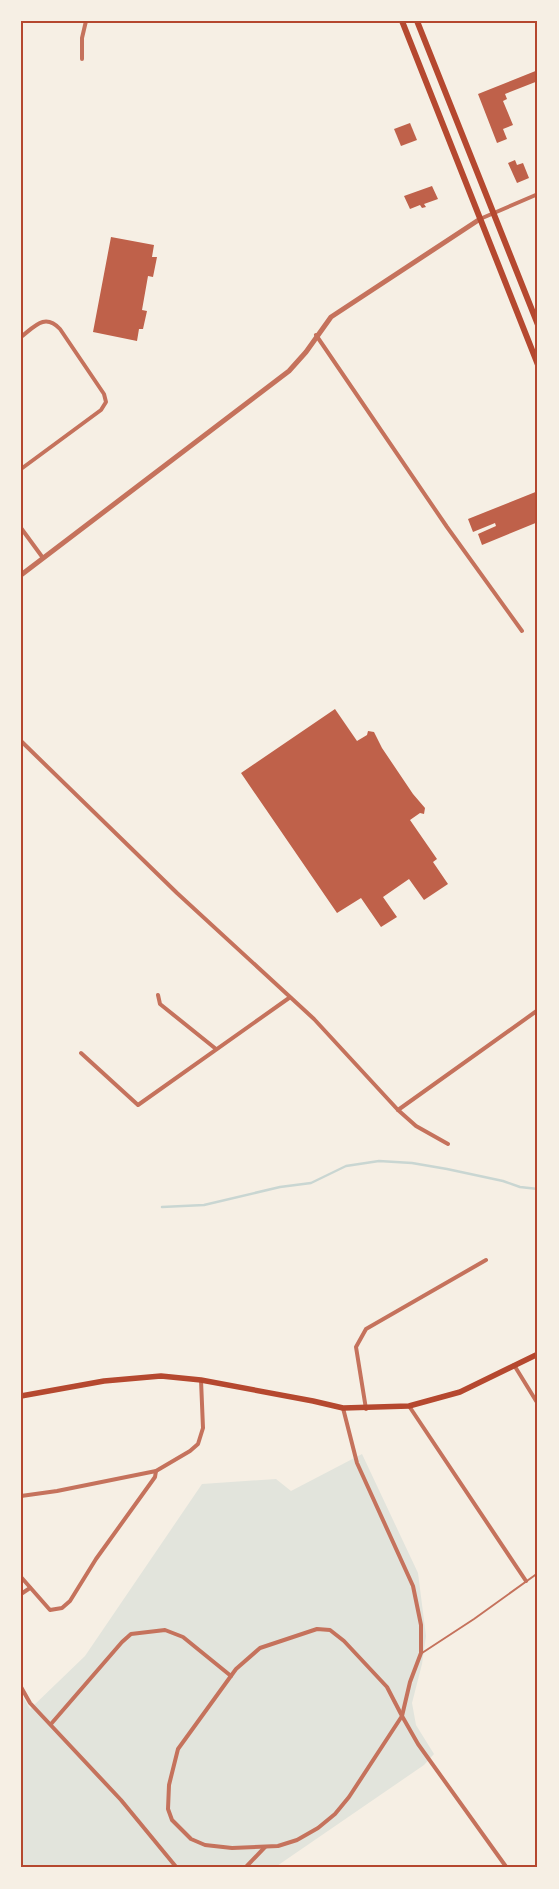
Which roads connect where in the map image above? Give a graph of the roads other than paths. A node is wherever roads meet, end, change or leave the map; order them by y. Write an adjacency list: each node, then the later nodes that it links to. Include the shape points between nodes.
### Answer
1 (86, 21): 4 (street)
2 (402, 21): 7 (main road)
3 (416, 21): 6 (main road)
4 (82, 59)
5 (538, 194): 6 (street)
6 (493, 213): 7 (street); 8 (main road)
7 (480, 219): 9 (street, via 331,318); 11 (main road)
8 (538, 326)
9 (316, 336): 14 (street, via 289,370); 16 (street)
10 (21, 337): 12 (street, via 39,323 54,322 104,394 106,402 101,410)
11 (538, 365)
12 (21, 469)
13 (21, 528): 14 (street)
14 (43, 558): 15 (street)
15 (21, 575)
16 (522, 632)
17 (21, 741): 19 (street)
18 (158, 995): 21 (street, via 160,1004)
19 (289, 998): 21 (street); 23 (street, via 314,1019)
20 (538, 1010): 23 (street)
21 (216, 1049): 22 (street, via 138,1104)
22 (81, 1053)
23 (398, 1110): 24 (street, via 416,1126)
24 (448, 1144)
25 (486, 1260): 33 (street, via 366,1329 356,1347)
26 (538, 1354): 27 (main road)
27 (514, 1364): 30 (street); 31 (main road, via 460,1392)
28 (201, 1380): 29 (main road, via 161,1376 133,1378); 32 (main road); 34 (street, via 203,1428 198,1444)
29 (21, 1396)
30 (538, 1404)
31 (409, 1406): 33 (main road); 38 (street)
32 (343, 1408): 33 (main road); 41 (street, via 356,1463 413,1586 421,1625)
33 (366, 1409)
34 (156, 1471): 35 (street); 39 (street, via 70,1601 62,1608 50,1610)
35 (21, 1496)
36 (538, 1573): 38 (lane)
37 (21, 1578): 39 (street)
38 (526, 1581): 41 (lane)
39 (30, 1588): 40 (street)
40 (21, 1594)
41 (421, 1653): 44 (street)
42 (230, 1676): 44 (street, via 260,1648 317,1629 330,1630 387,1687); 45 (street, via 183,1637 165,1630 131,1634); 46 (street, via 178,1749 169,1785 168,1809 172,1820 182,1831 205,1845)
43 (22, 1689): 45 (street, via 30,1704)
44 (402, 1716): 46 (street, via 335,1814 297,1840); 49 (street, via 418,1744)
45 (51, 1724): 47 (street, via 121,1800)
46 (265, 1847): 48 (street)
47 (176, 1868)
48 (245, 1868)
49 (507, 1868)

